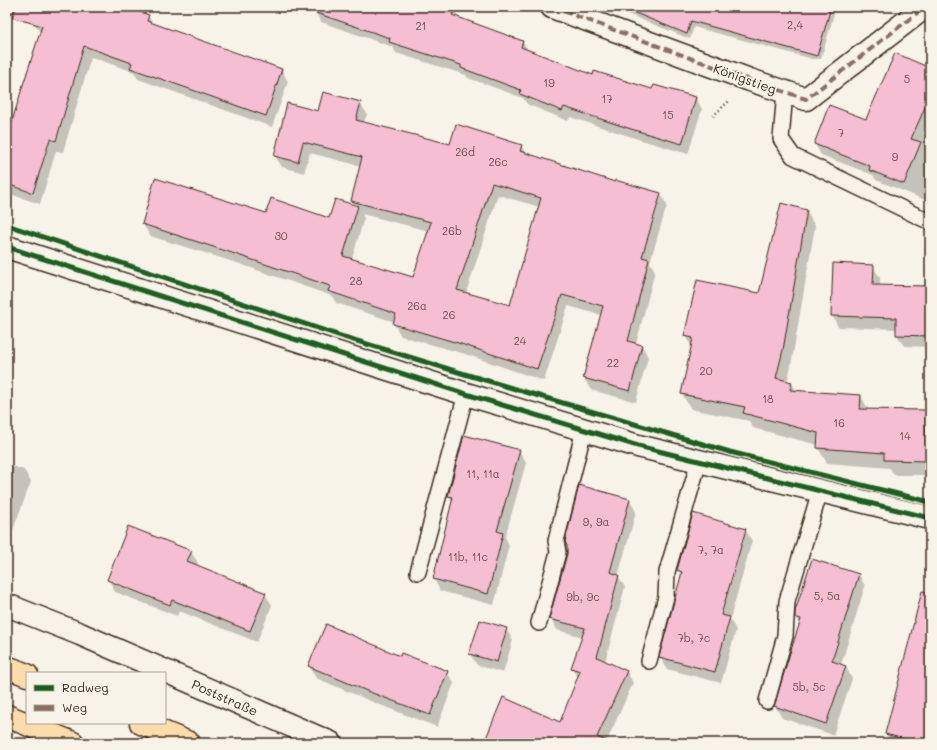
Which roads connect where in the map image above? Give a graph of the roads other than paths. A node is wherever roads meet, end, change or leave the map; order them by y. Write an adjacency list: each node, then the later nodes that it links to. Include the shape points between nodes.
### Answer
1 (552, 7): 3 (street, Königstieg)
2 (918, 9): 3 (street, Königstieg, via 806,99)
3 (785, 92): 4 (lane, via 781,139 793,156)
4 (930, 222)
5 (7, 247): 6 (street)
6 (466, 394): 7 (street); 11 (lane)
7 (584, 430): 8 (street); 13 (lane, via 556,541 558,552)
8 (700, 461): 9 (street); 14 (lane, via 667,572 666,597)
9 (820, 491): 10 (street); 17 (lane, via 787,601 785,636)
10 (930, 518)
11 (418, 572)
12 (7, 605): 24 (street, Poststraße)
13 (539, 623)
14 (649, 660)
15 (7, 667): 16 (highway)
16 (26, 675)
17 (767, 701)
18 (7, 716): 19 (highway)
19 (26, 724)
20 (27, 724): 22 (highway)
21 (143, 724): 23 (highway)
22 (73, 743)
23 (188, 743)
24 (331, 743)

